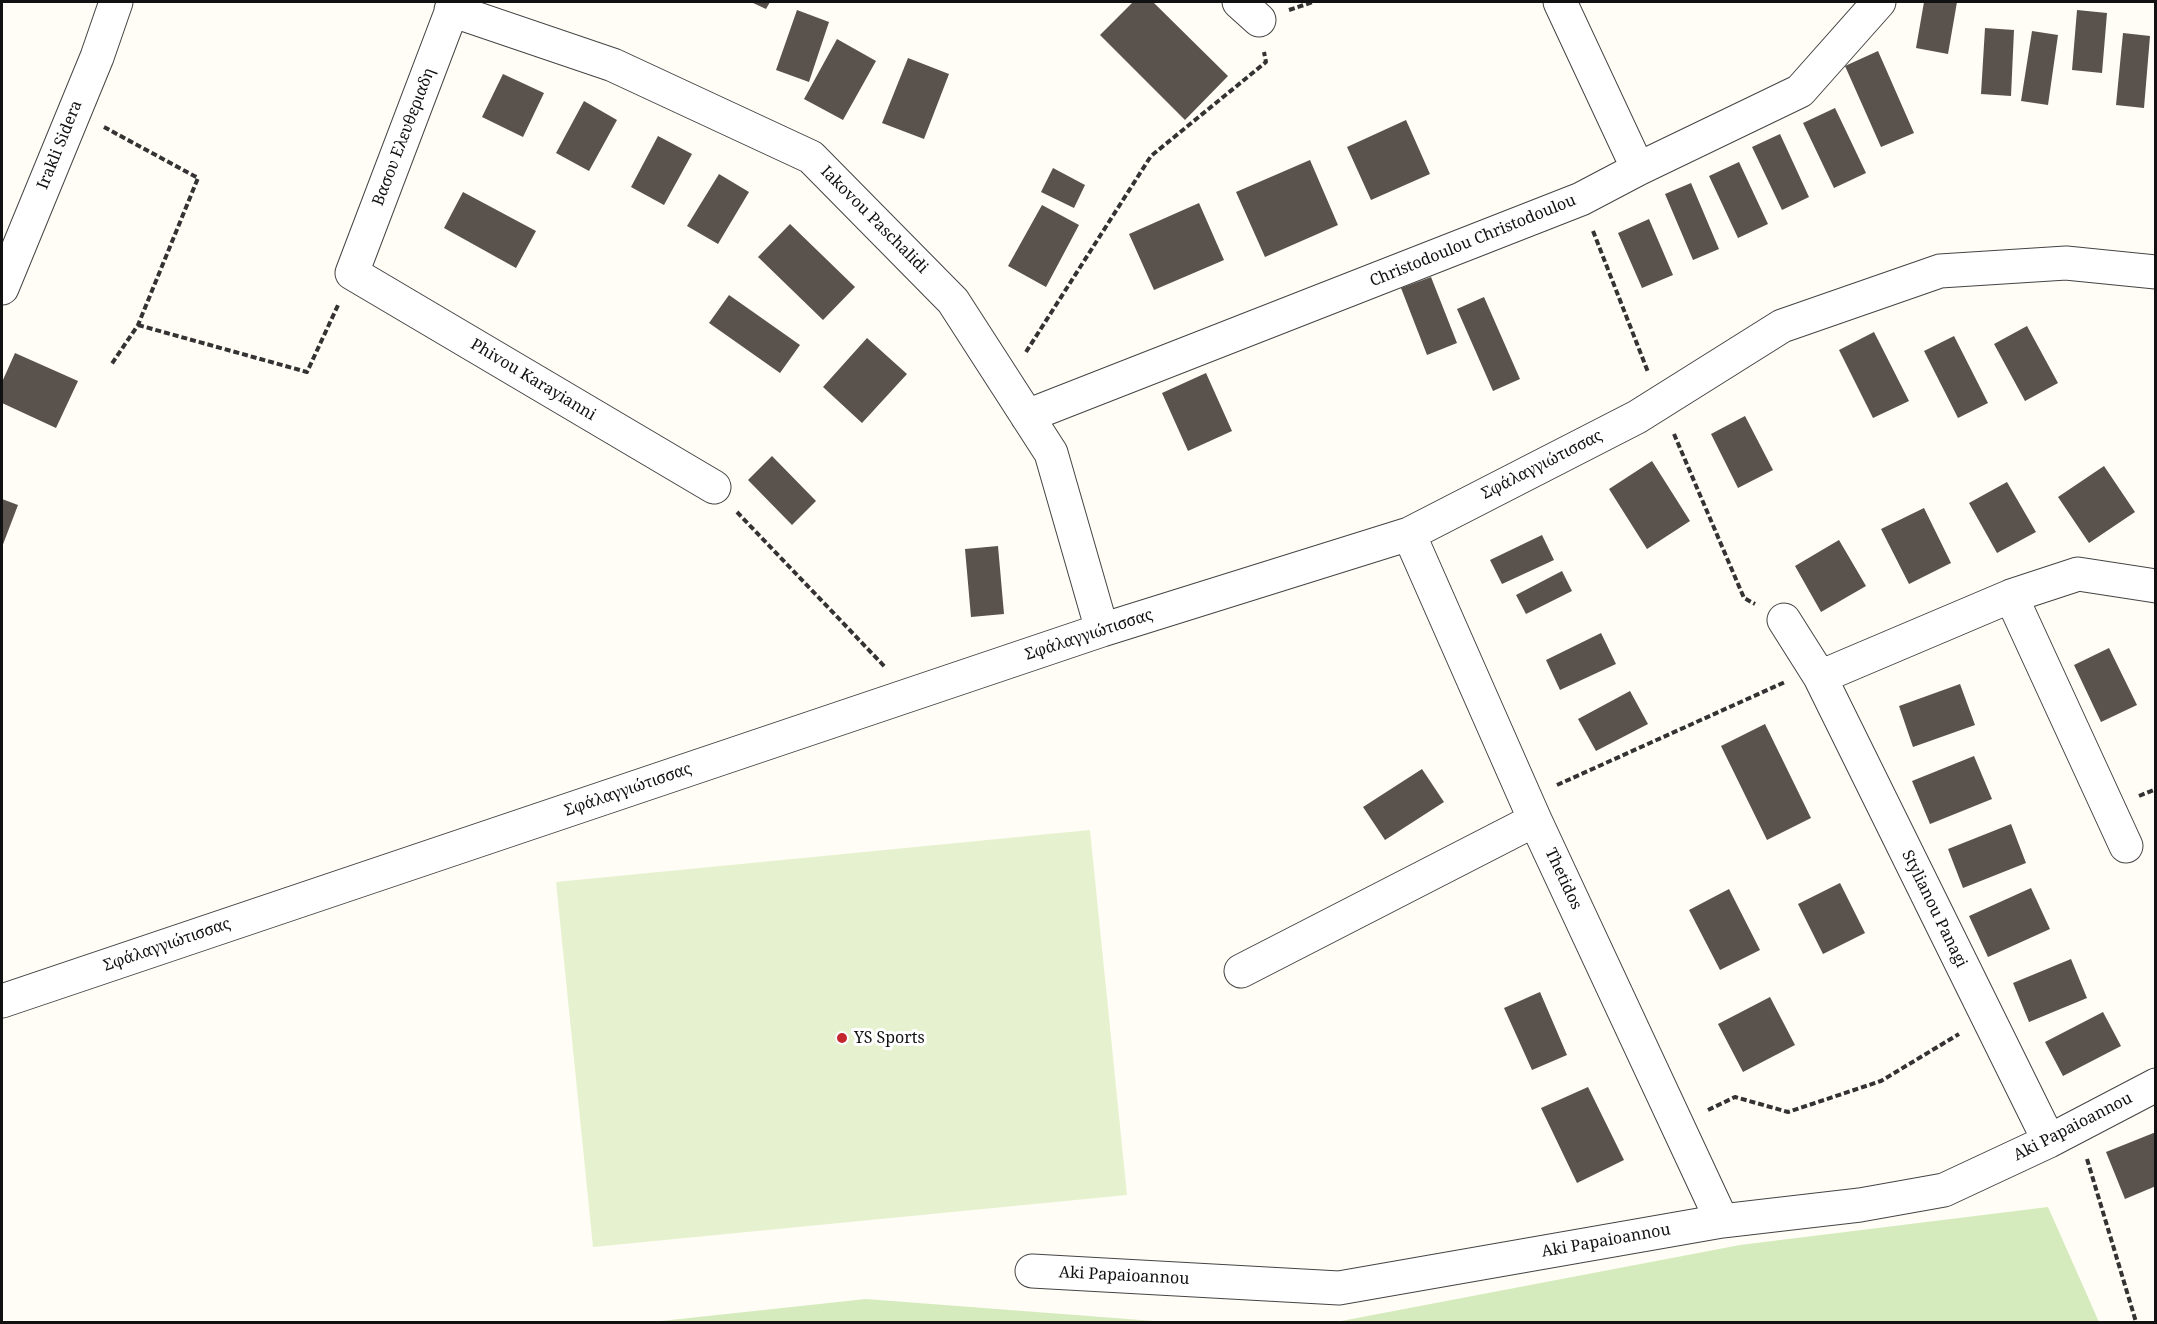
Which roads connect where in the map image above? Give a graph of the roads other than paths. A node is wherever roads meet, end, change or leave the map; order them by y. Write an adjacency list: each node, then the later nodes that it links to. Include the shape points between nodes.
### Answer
1 (116, 2): 8 (street, Irakli Sidera)
2 (1560, 2): 5 (street)
3 (1880, 2): 5 (street, Christodoulou Christodoulou, via 1800,91)
4 (453, 6): 7 (street, Βασου Ελευθεριαδη); 9 (street, Iakovou Paschalidi, via 613,65 811,157 953,301)
5 (1638, 169): 9 (street, Christodoulou Christodoulou, via 1581,199)
6 (2156, 272): 11 (street, Σφάλαγγιώτισσας, via 2066,263 1940,271 1782,326 1637,417)
7 (352, 273): 10 (street, Phivou Karayianni)
8 (2, 288)
9 (1027, 416): 15 (street, Iakovou Paschalidi, via 1051,453)
10 (714, 487)
11 (1409, 534): 15 (street, Σφάλαγγιώτισσας); 17 (street, Thetidos)
12 (2156, 586): 13 (street, via 2078,574)
13 (2011, 596): 16 (street); 18 (street)
14 (1784, 620): 16 (street, Stylianou Panagi)
15 (1102, 630): 20 (street, Σφάλαγγιώτισσας)
16 (1817, 673): 22 (street, Stylianou Panagi)
17 (1531, 809): 19 (street); 23 (street, Thetidos)
18 (2126, 846)
19 (1241, 971)
20 (2, 1001)
21 (2156, 1085): 22 (street, Aki Papaioannou)
22 (2049, 1141): 23 (street, Aki Papaioannou, via 1944,1190 1860,1205)
23 (1722, 1221): 24 (street, Aki Papaioannou, via 1339,1288)
24 (1032, 1271)

